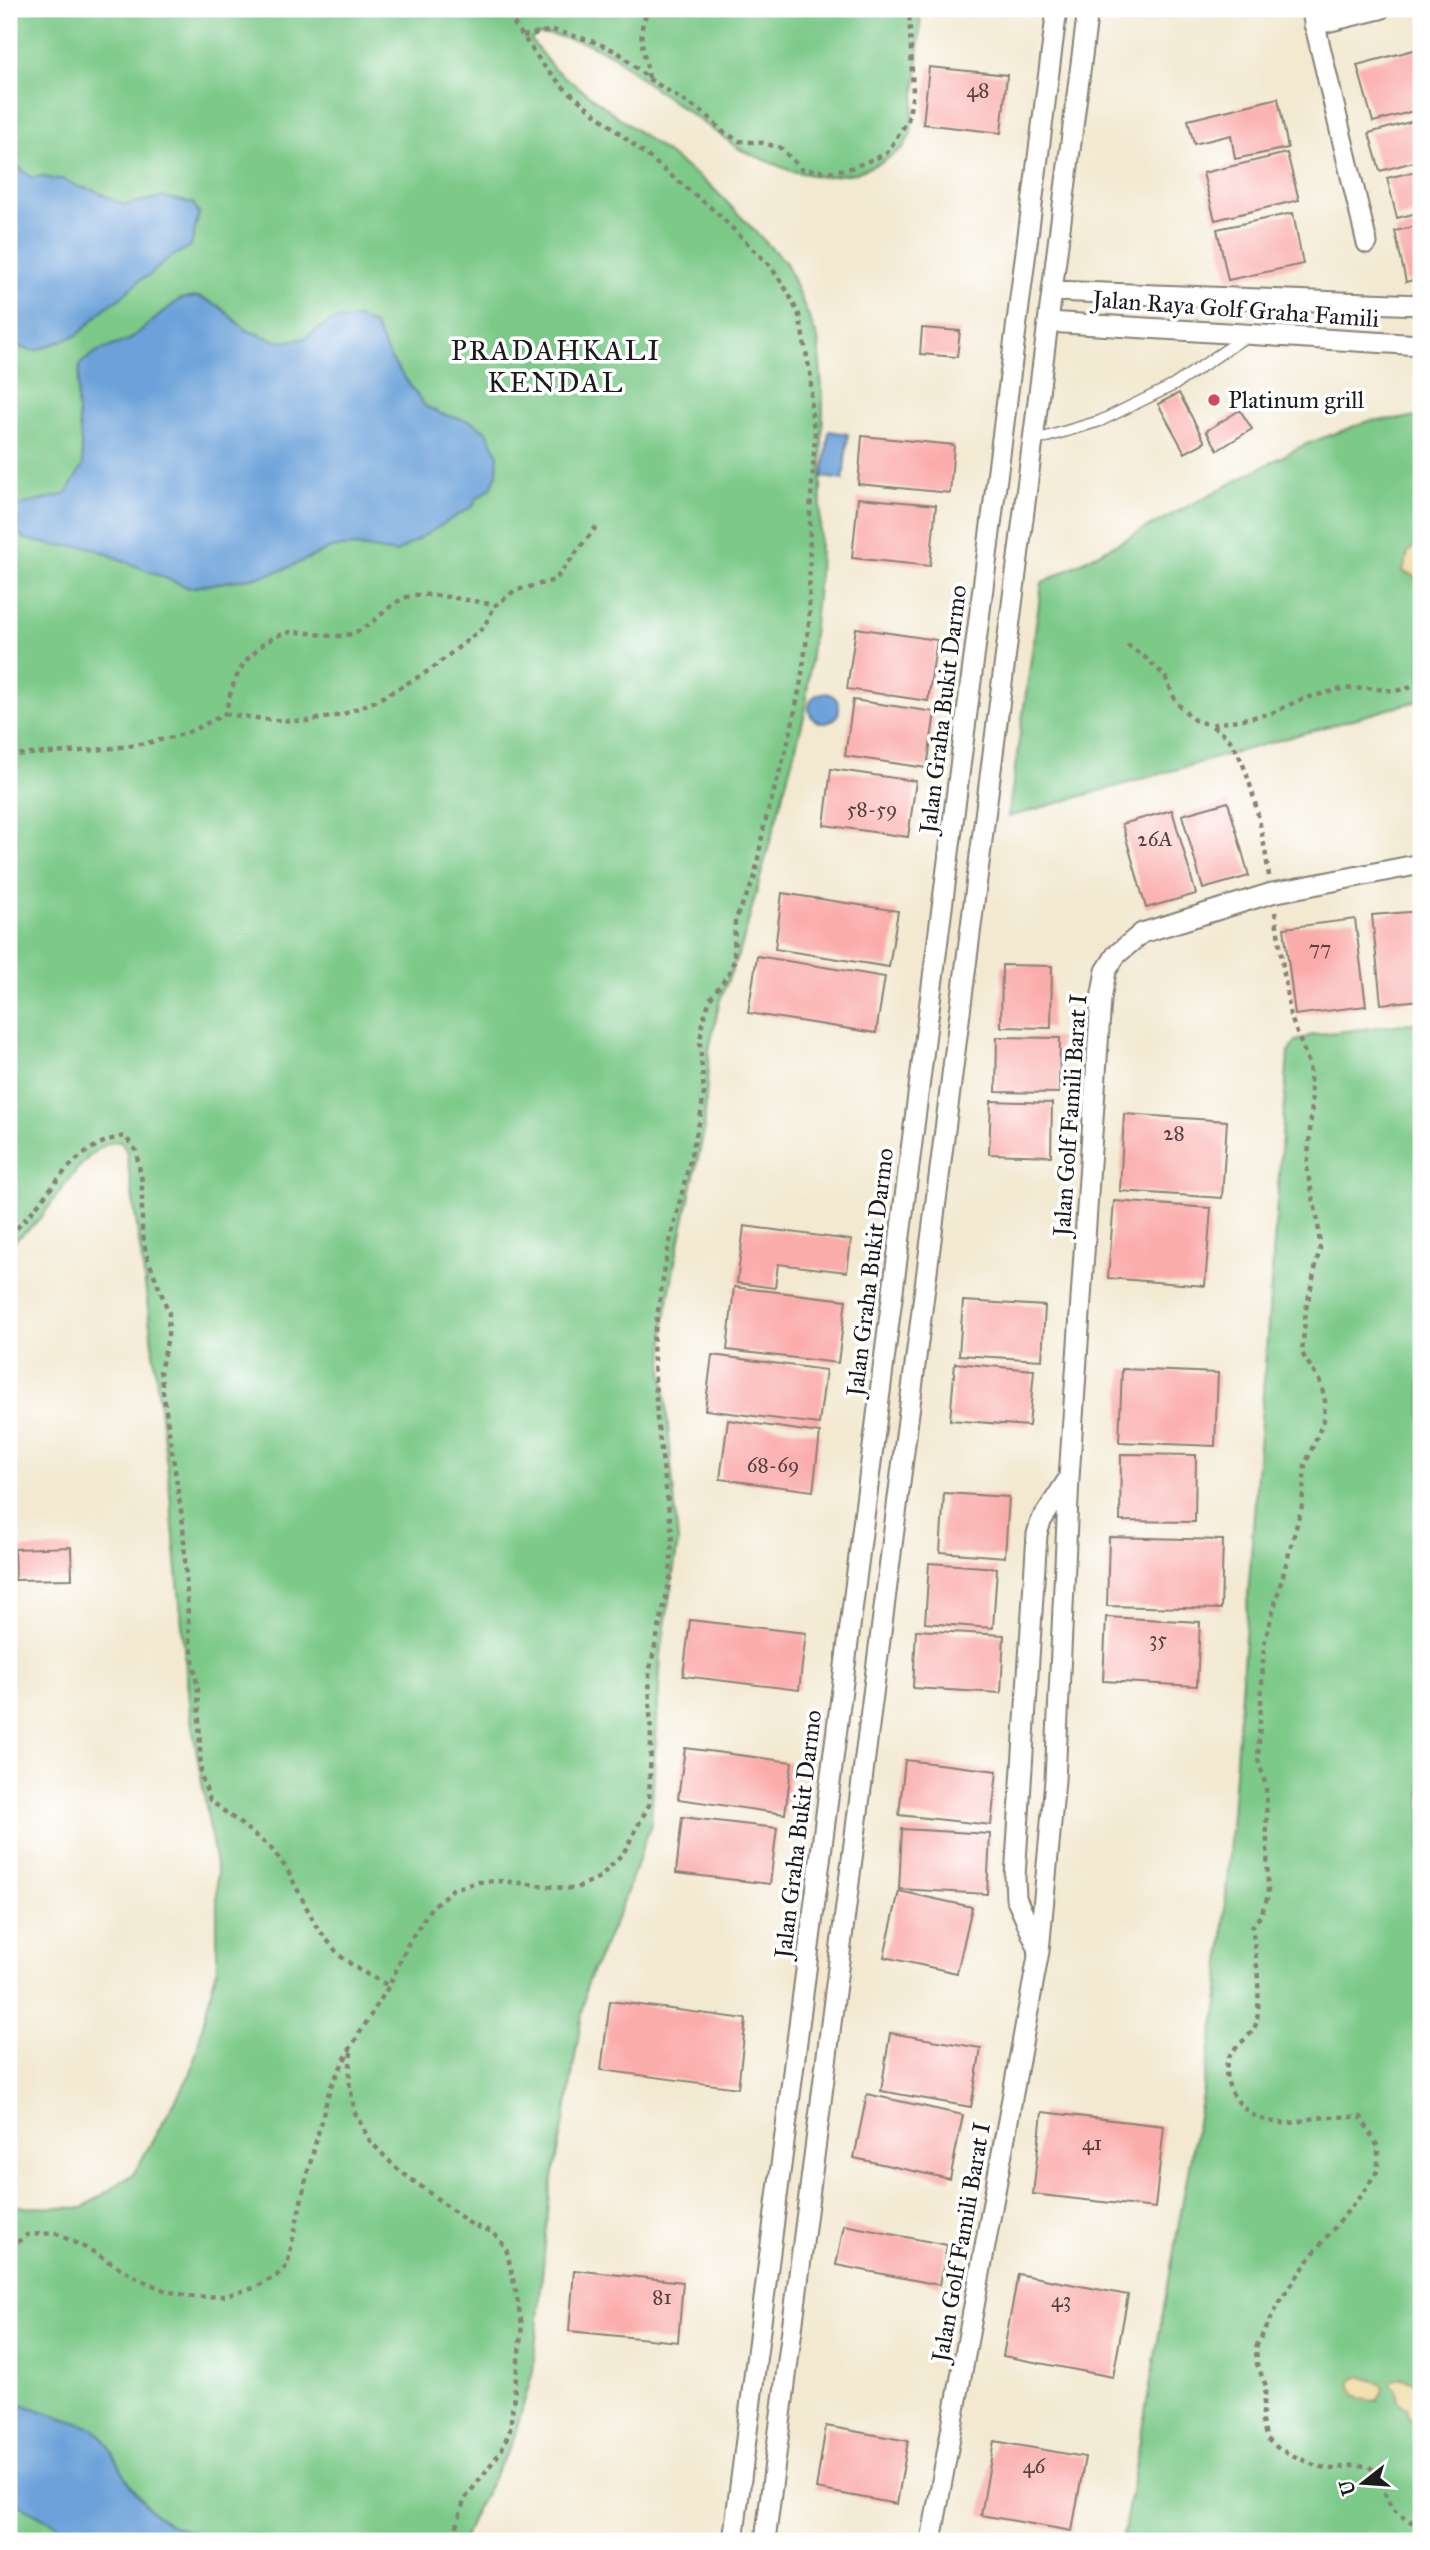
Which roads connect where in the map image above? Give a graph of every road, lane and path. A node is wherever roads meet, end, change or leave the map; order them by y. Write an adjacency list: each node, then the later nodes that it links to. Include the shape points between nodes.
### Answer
1 (504, 9): 8 (path)
2 (650, 9): 9 (path, via 642,20 641,35)
3 (909, 9): 9 (path, via 913,93 908,120 886,154 851,168 829,172 801,169 781,148 739,141)
4 (1057, 9): 34 (street, Jalan Graha Bukit Darmo)
5 (1088, 9): 11 (street)
6 (1380, 9): 7 (street)
7 (1312, 17): 10 (street)
8 (523, 36): 9 (path, via 553,30 592,41 618,52); 29 (path, via 564,88 716,212 771,267 788,291 799,315 811,378 815,436 809,623 802,681 754,880 735,920 734,961 710,999 702,1024 704,1093 667,1254 653,1343 657,1419 672,1535 670,1579 649,1673 649,1805 624,1852 600,1877 583,1885 501,1881 453,1889 431,1908)
9 (649, 79)
10 (1367, 243)
11 (1052, 291): 12 (street, Jalan Raya Golf Graha Famili); 13 (street)
12 (1421, 305)
13 (1048, 322): 14 (street, Jalan Raya Golf Graha Famili); 16 (street)
14 (1249, 334): 15 (street, Jalan Raya Golf Graha Famili); 16 (lane, via 1174,385 1100,421)
15 (1421, 345)
16 (1033, 441): 35 (street)
17 (599, 523): 18 (path, via 555,580 514,591)
18 (496, 605): 21 (path, via 484,627 430,670 341,715 307,721); 21 (path, via 410,596 351,634 326,637 292,632 271,640 249,657 236,676)
19 (1127, 645): 22 (path, via 1165,676 1176,702 1194,720)
20 (1421, 685): 22 (path, via 1395,691 1341,690 1302,699 1270,714)
21 (225, 714): 23 (path, via 187,732 142,743)
22 (1210, 725): 25 (path, via 1228,737 1243,766)
23 (9, 755)
24 (1421, 864): 25 (street, Jalan Golf Famili Barat I)
25 (1272, 893): 27 (street, Jalan Golf Famili Barat I, via 1142,933 1116,955 1106,971); 32 (path, via 1290,1015 1309,1063 1312,1104 1307,1171 1320,1248 1306,1309 1303,1353 1325,1401 1324,1420 1305,1465 1302,1506 1264,1644 1258,1759 1266,1786 1268,1896 1252,1927 1257,2021 1230,2054 1225,2068 1237,2102 1256,2117 1278,2123 1361,2117 1378,2147 1378,2171 1315,2250 1256,2347 1266,2386 1262,2422 1268,2439 1279,2449 1316,2466 1369,2466 1379,2475 1390,2506 1401,2518)
26 (9, 1235): 29 (path, via 27,1220 74,1159 107,1139 125,1136 136,1151 142,1181 146,1254 169,1313 169,1337 160,1371 183,1524 201,1776 210,1800 271,1847 316,1926 339,1955)
27 (1069, 1478): 28 (street, Jalan Golf Famili Barat I, via 1055,1780); 28 (street, Jalan Golf Famili Barat I, via 1037,1534 1015,1877 1016,1898)
28 (1039, 1951): 36 (street, Jalan Golf Famili Barat I)
29 (389, 1986): 30 (path)
30 (351, 2047): 31 (path, via 330,2088 287,2266 276,2276 254,2288 195,2297 135,2277 55,2233 27,2235); 33 (path, via 349,2081 355,2113 370,2141 395,2167 472,2225 493,2232 506,2248 516,2292 522,2325 510,2430 501,2451 464,2500)
31 (9, 2248)
32 (1421, 2525)
33 (453, 2541)
34 (733, 2541)
35 (765, 2541)
36 (931, 2541)

